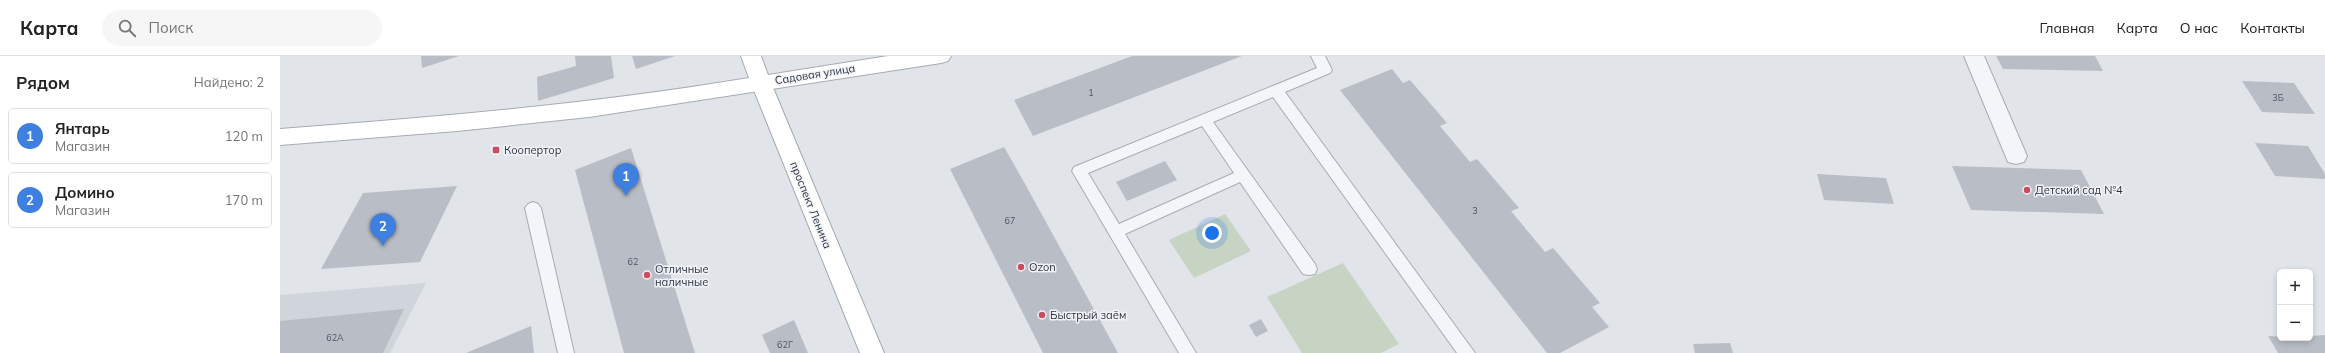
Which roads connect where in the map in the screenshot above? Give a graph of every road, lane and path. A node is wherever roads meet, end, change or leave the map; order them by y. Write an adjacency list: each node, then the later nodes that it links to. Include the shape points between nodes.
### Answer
1 (751, 56): 5 (street, проспект Ленина)
2 (941, 56): 5 (street, Садовая улица)
3 (1318, 56): 6 (lane, via 1325,70)
4 (1974, 56): 9 (street)
5 (761, 83): 8 (street, Садовая улица, via 633,104 518,119); 15 (street, проспект Ленина)
6 (1276, 90): 7 (lane); 17 (lane)
7 (1204, 119): 10 (lane); 12 (lane, via 1079,171)
8 (280, 137)
9 (2016, 156)
10 (1243, 175): 12 (lane); 13 (lane)
11 (533, 208): 14 (lane)
12 (1115, 232): 16 (lane)
13 (1309, 269)
14 (566, 353)
15 (872, 353)
16 (1188, 353)
17 (1467, 353)

